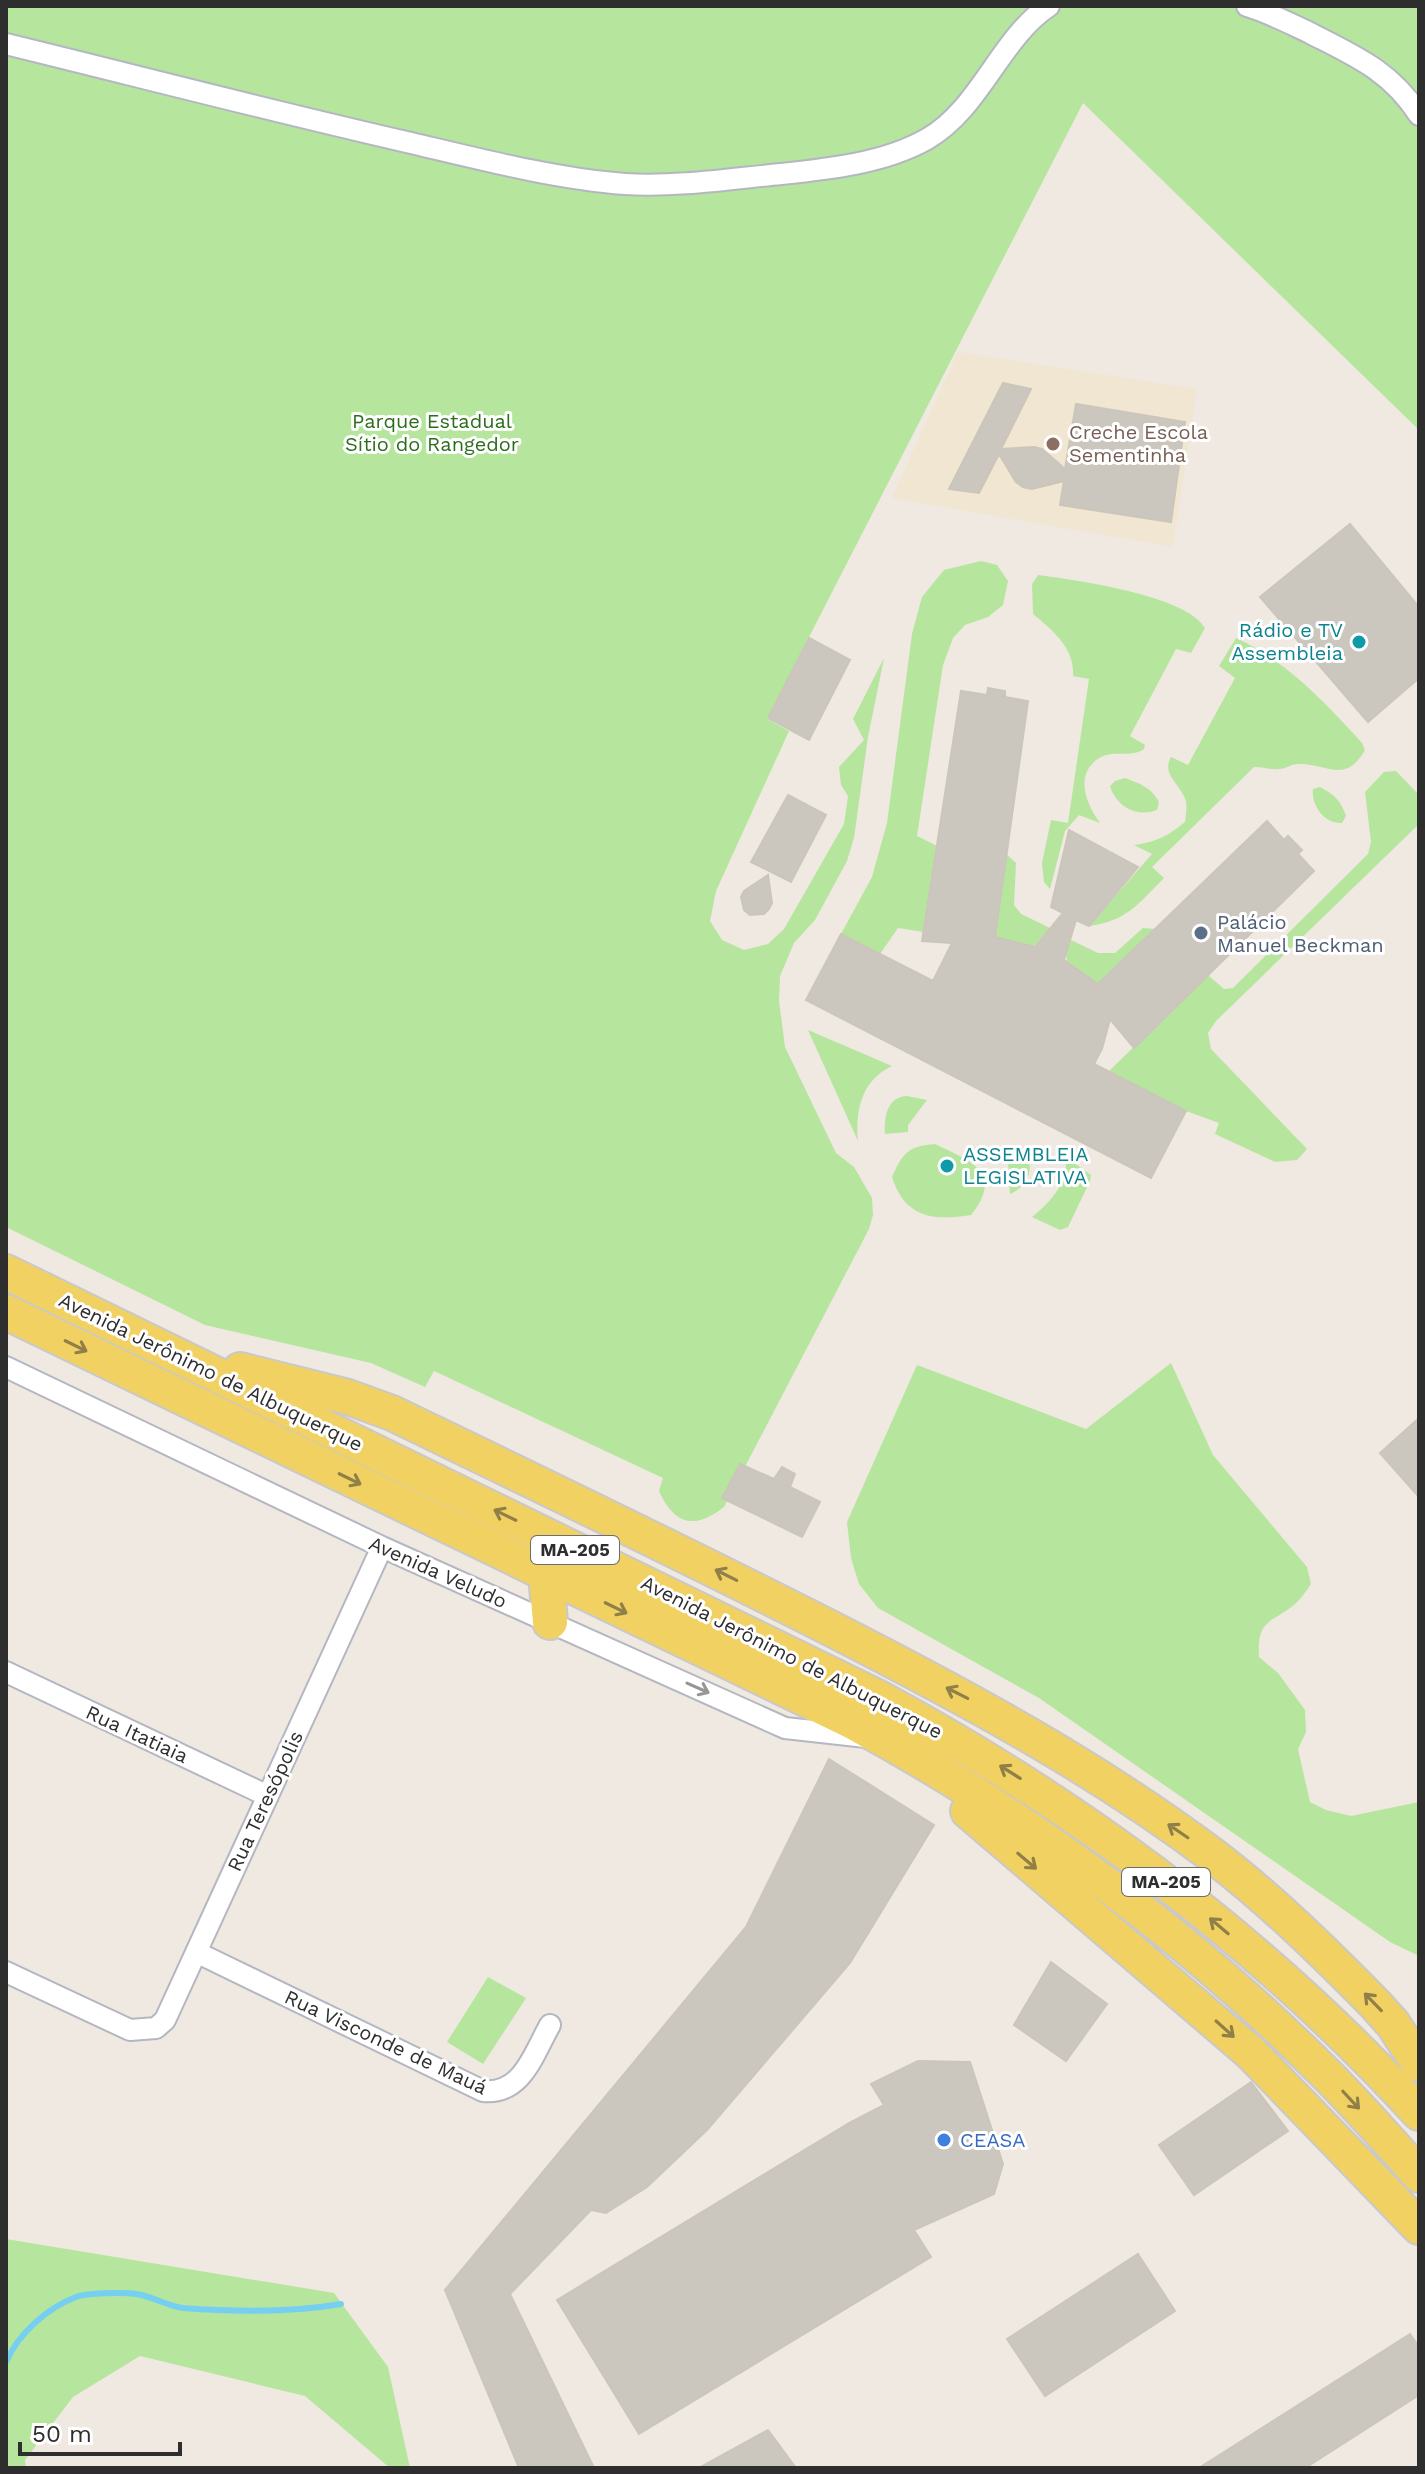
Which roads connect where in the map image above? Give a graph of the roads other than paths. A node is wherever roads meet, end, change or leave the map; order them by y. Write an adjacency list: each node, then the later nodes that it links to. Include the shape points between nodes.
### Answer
1 (1049, 6): 3 (street, via 1023,30 957,116 927,139 808,171 672,185 623,184 511,166)
2 (1247, 6): 4 (street, via 1364,59)
3 (6, 44)
4 (1419, 115)
5 (6, 1272): 7 (main road, Avenida Jerônimo de Albuquerque / MA-205)
6 (6, 1312): 11 (main road, Avenida Jerônimo de Albuquerque / MA-205, one-way to 11)
7 (170, 1352): 9 (main road); 10 (main road, Avenida Jerônimo de Albuquerque / MA-205)
8 (6, 1367): 12 (street, Avenida Veludo)
9 (310, 1387): 10 (main road, via 289,1391); 21 (main road, one-way to 9, via 1376,2005 1244,1880 1025,1731 721,1573 407,1420)
10 (274, 1403): 11 (main road, via 270,1428); 22 (main road, Avenida Jerônimo de Albuquerque / MA-205, one-way to 10, via 1365,2056 1234,1938 1161,1878 1021,1779 877,1697)
11 (280, 1445): 13 (main road, Avenida Jerônimo de Albuquerque / MA-205, one-way to 13)
12 (382, 1547): 14 (street, Avenida Veludo); 17 (street, Rua Teresópolis)
13 (546, 1574): 14 (main road); 16 (main road, Avenida Jerônimo de Albuquerque / MA-205, one-way to 16)
14 (550, 1622): 16 (street, Avenida Veludo, one-way to 16, via 785,1728)
15 (6, 1672): 17 (street, Rua Itatiaia)
16 (882, 1738): 23 (main road, Avenida Jerônimo de Albuquerque / MA-205, one-way to 23, via 997,1808 1194,1954 1296,2045); 24 (main road, Avenida Jerônimo de Albuquerque, one-way to 24, via 1251,2053)
17 (268, 1796): 18 (street, Rua Teresópolis)
18 (196, 1952): 19 (street, Rua Teresópolis, via 165,2020 156,2028 130,2030); 20 (street, Rua Visconde de Mauá, via 483,2091 505,2090 516,2083)
19 (6, 1972)
20 (550, 2025)
21 (1419, 2064)
22 (1419, 2113)
23 (1419, 2175)
24 (1419, 2227)

